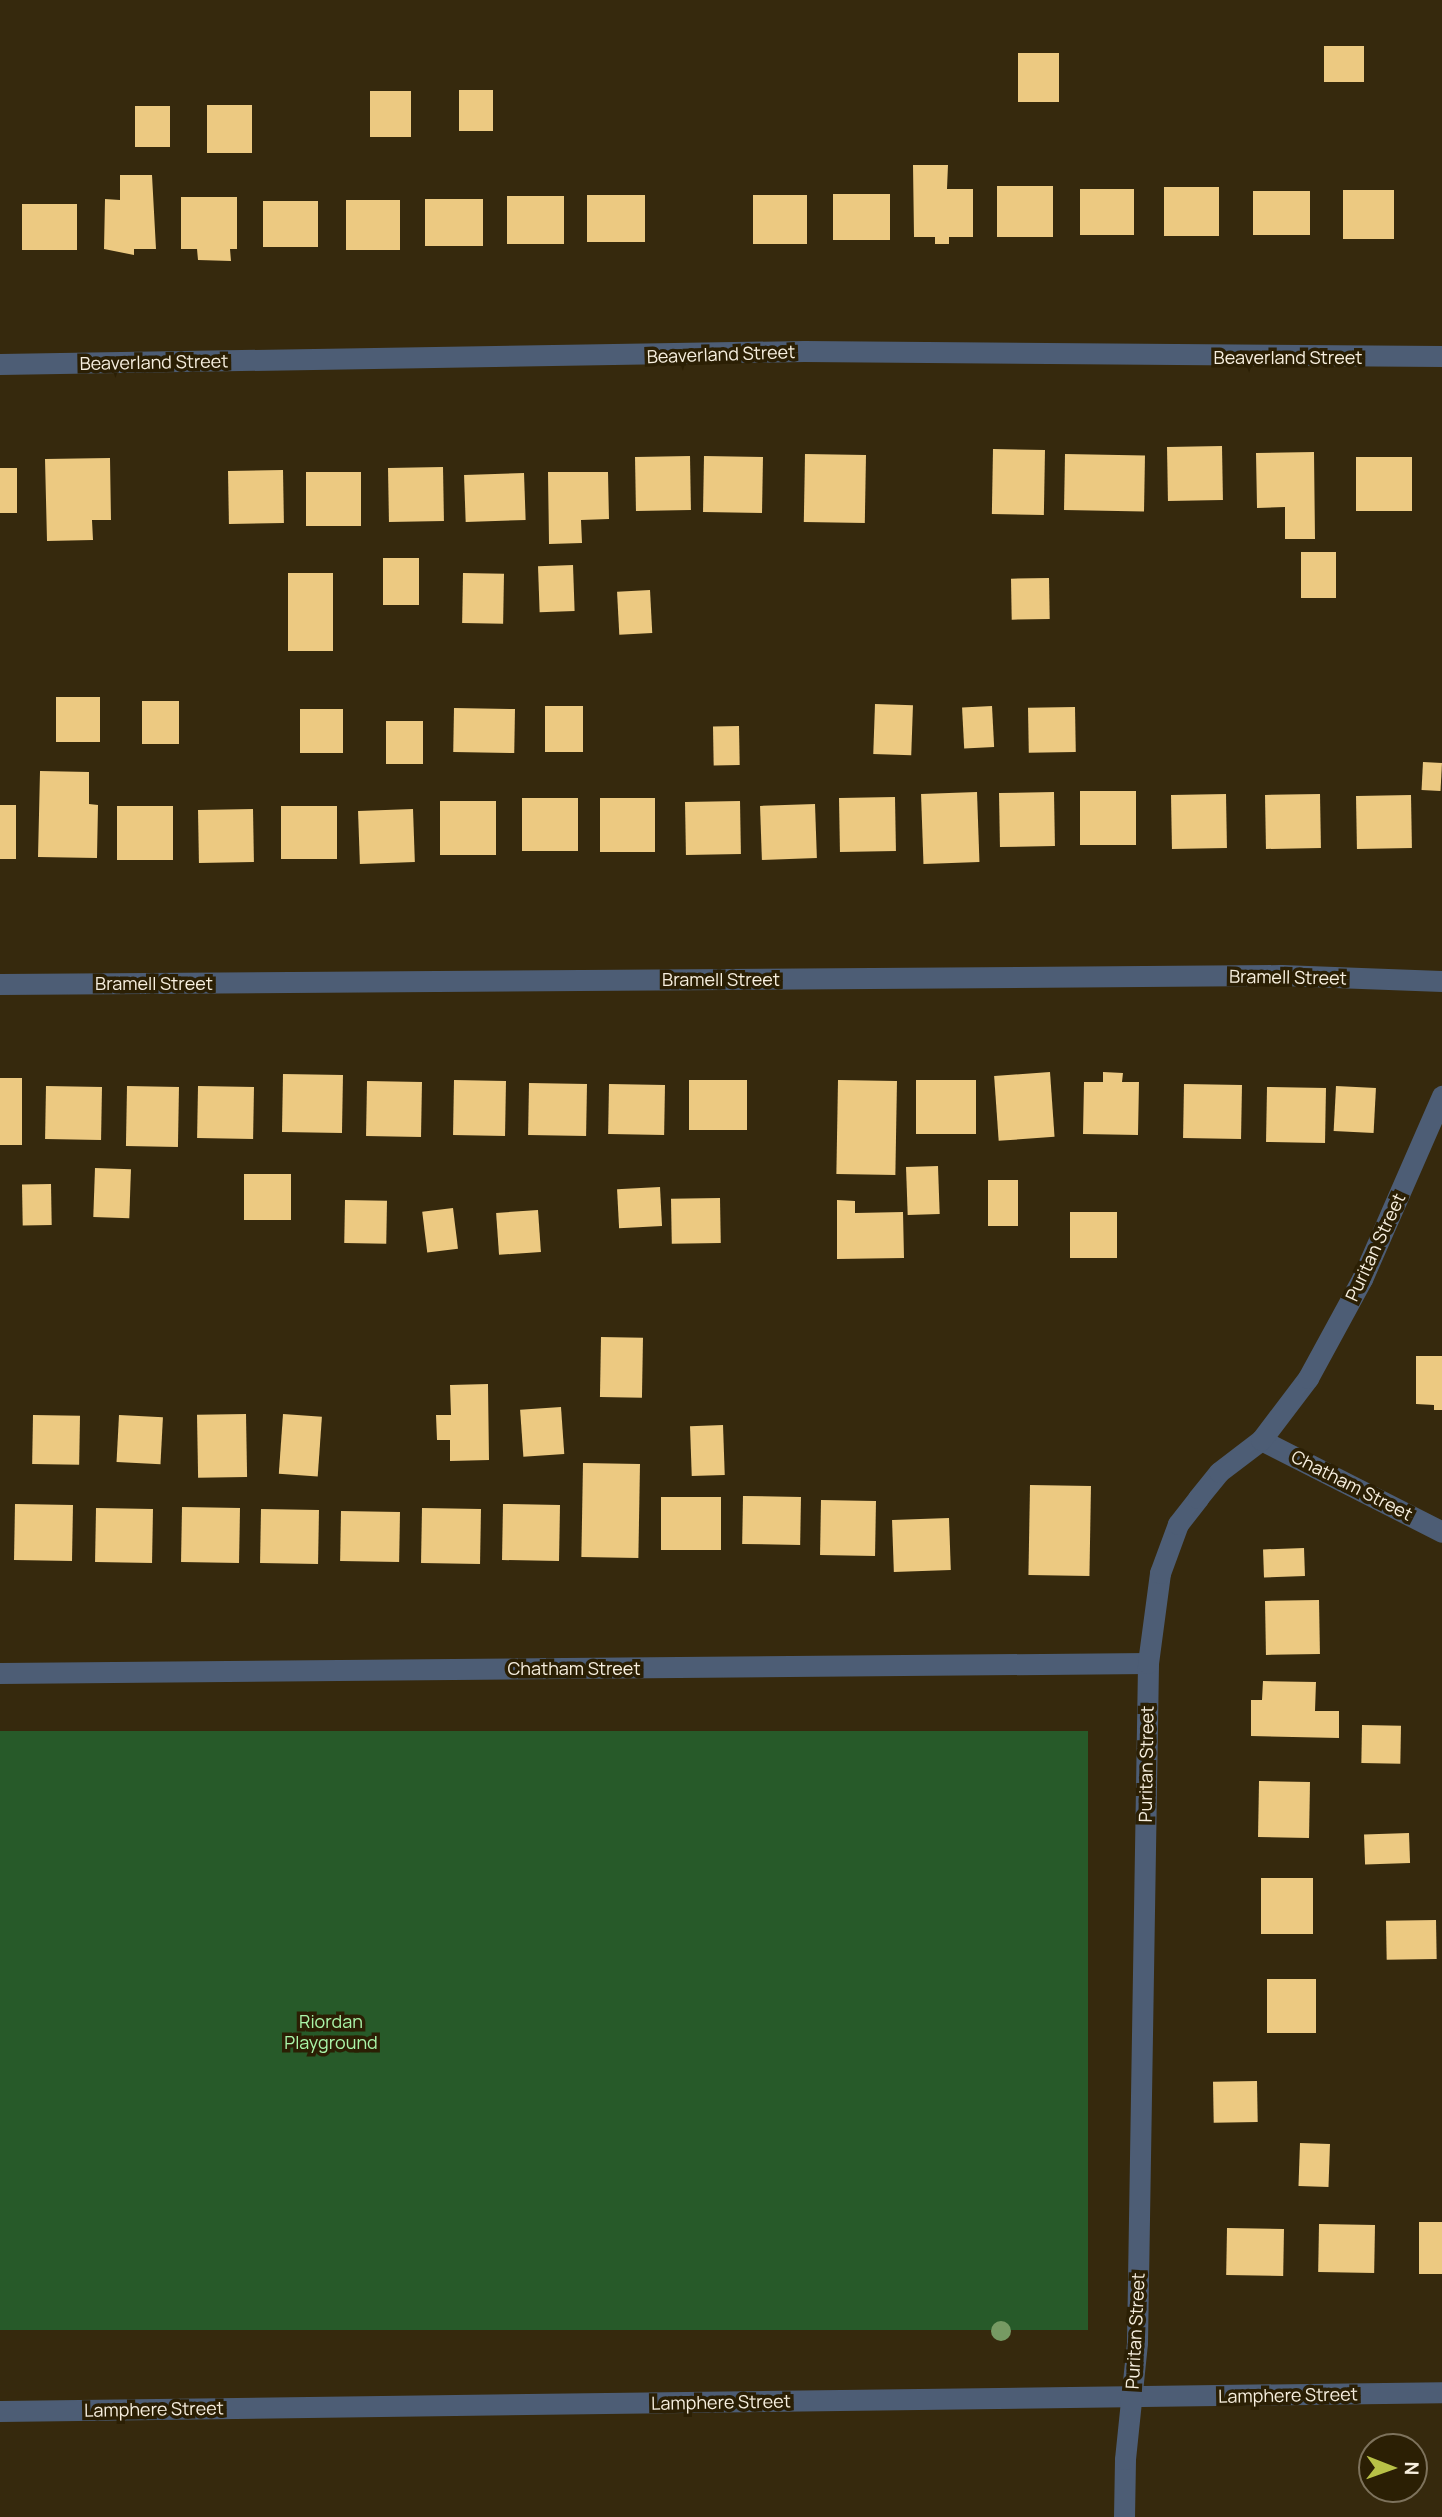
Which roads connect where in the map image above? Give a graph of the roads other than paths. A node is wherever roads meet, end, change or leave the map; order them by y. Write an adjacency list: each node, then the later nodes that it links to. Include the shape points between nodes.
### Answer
1 (1442, 356): 2 (street, Beaverland Street, via 804,351)
2 (0, 364)
3 (1442, 981): 4 (street, Bramell Street, via 1281,975)
4 (0, 985)
5 (1442, 1096): 6 (street, Puritan Street, via 1362,1279 1308,1378)
6 (1261, 1440): 7 (street, Chatham Street); 8 (street, Puritan Street, via 1219,1472 1178,1524 1160,1573)
7 (1442, 1532)
8 (1148, 1664): 9 (street, Chatham Street); 11 (street, Puritan Street)
9 (0, 1673)
10 (1442, 2392): 11 (street, Lamphere Street)
11 (1132, 2397): 12 (street, Lamphere Street); 13 (street, Puritan Street)
12 (0, 2411)
13 (1124, 2517)

